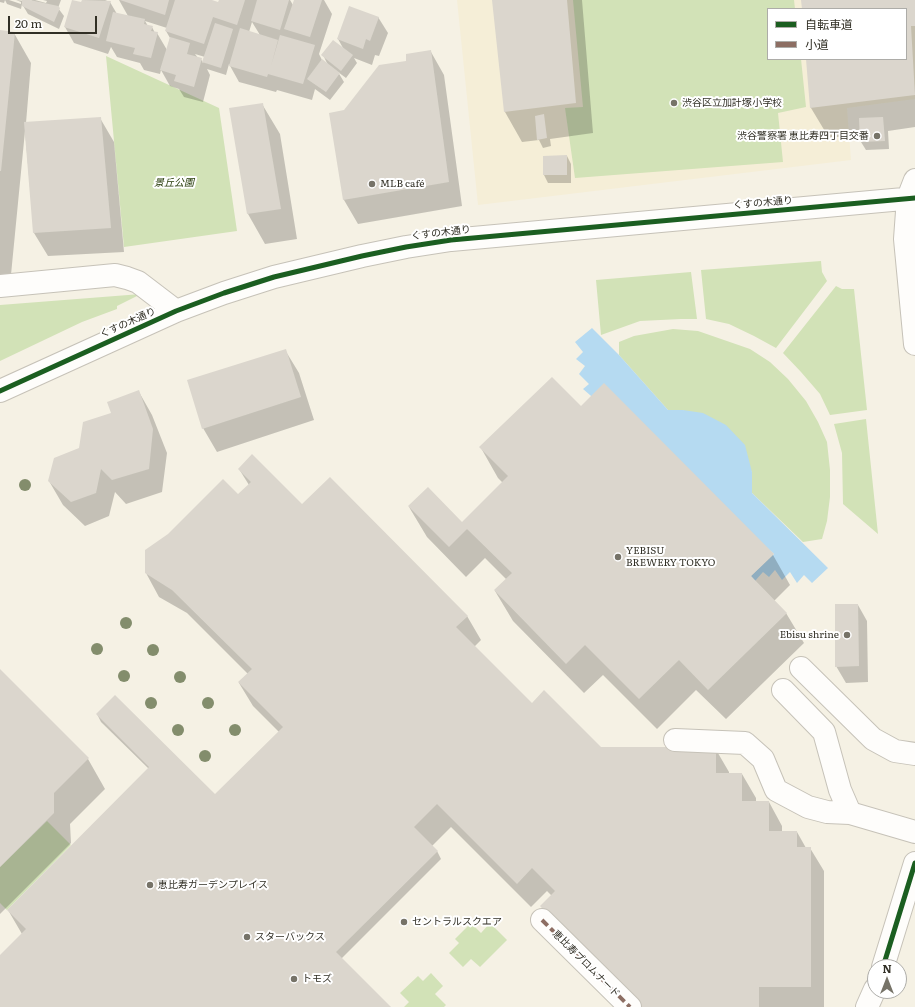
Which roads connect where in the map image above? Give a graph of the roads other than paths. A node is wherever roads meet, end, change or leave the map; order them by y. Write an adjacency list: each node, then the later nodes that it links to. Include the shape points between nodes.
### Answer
1 (913, 192): 3 (street, via 905,239); 4 (street, くすの木通り, via 425,244 274,277)
2 (0, 286): 4 (street, via 115,275 138,282)
3 (913, 304): 5 (street)
4 (176, 311): 6 (street, くすの木通り)
5 (915, 344)
6 (0, 391)
7 (802, 668): 10 (street, via 872,739 895,751)
8 (783, 690): 11 (street, via 824,732 840,790)
9 (675, 740): 11 (street, via 745,743 762,759 776,790 808,807 827,812)
10 (915, 754)
11 (850, 813): 12 (street)
12 (915, 832)
13 (915, 863): 15 (street)
14 (542, 920): 16 (street, 恵比寿プロムナード)
15 (885, 959)
16 (630, 1007)

